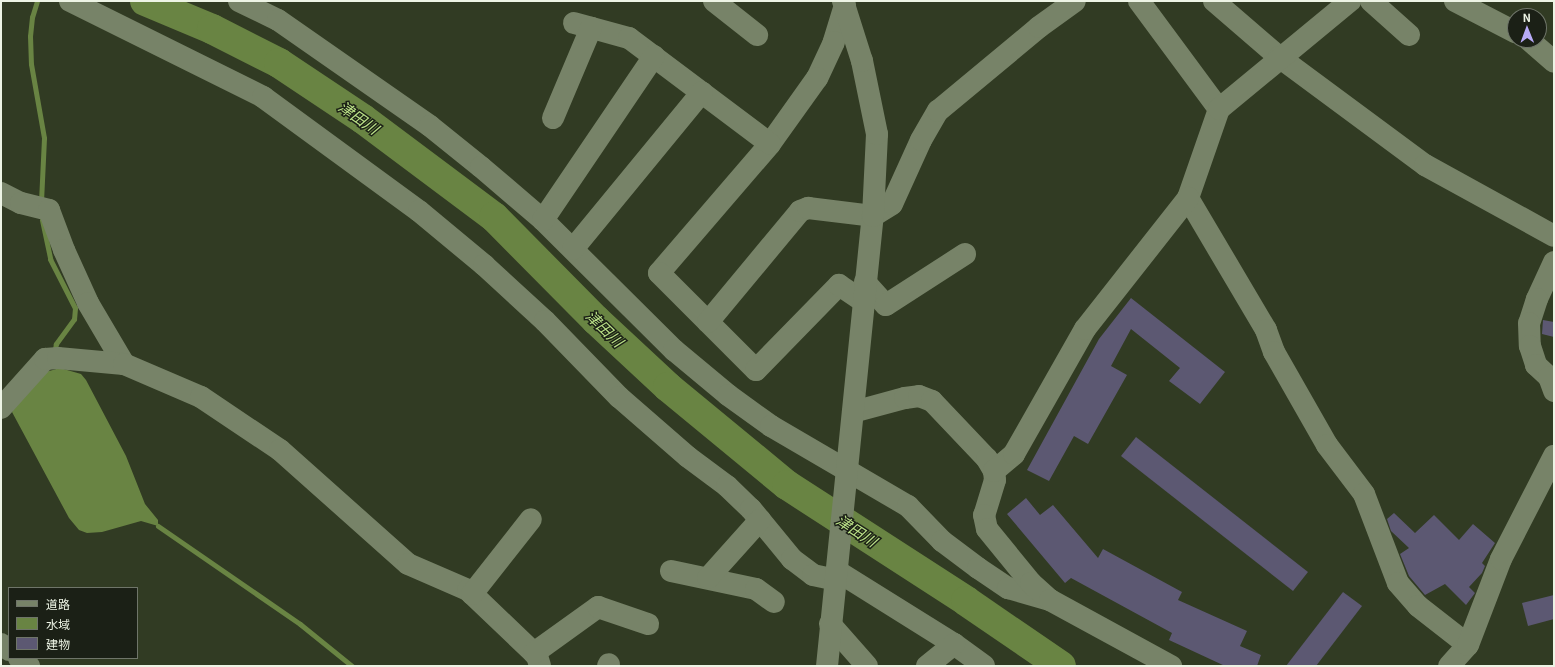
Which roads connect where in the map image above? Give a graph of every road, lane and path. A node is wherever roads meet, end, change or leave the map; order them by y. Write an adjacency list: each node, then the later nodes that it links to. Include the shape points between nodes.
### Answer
1 (70, 1): 40 (street, via 262,97 419,211 484,265 545,321 619,397 688,457 727,486)
2 (239, 1): 25 (street, via 278,20 430,126)
3 (714, 1): 12 (street)
4 (1076, 1): 24 (street, via 1039,27 938,112 921,140 892,204)
5 (1139, 1): 19 (street)
6 (1214, 1): 16 (street)
7 (1350, 1): 16 (street)
8 (1371, 1): 13 (street)
9 (1455, 1): 11 (street)
10 (844, 3): 21 (street, via 834,42 817,78); 24 (street, via 862,61 877,134)
11 (1507, 28)
12 (757, 35)
13 (1409, 35)
14 (1538, 48): 17 (street)
15 (654, 56): 18 (street); 20 (street, via 629,38 583,26); 25 (street)
16 (1279, 57): 19 (street); 26 (street, via 1425,165)
17 (1554, 62)
18 (702, 92): 21 (street); 27 (street)
19 (1219, 109): 23 (street)
20 (553, 118)
21 (770, 144): 31 (street, via 659,272)
22 (1, 193): 32 (street, via 49,210 88,303)
23 (1188, 198): 37 (street, via 1085,329 1014,454); 50 (street, via 1266,330 1274,352 1327,445 1364,494 1398,583 1418,606)
24 (874, 216): 30 (street); 31 (street, via 808,208 800,211)
25 (543, 220): 27 (street)
26 (1554, 236)
27 (573, 249): 38 (street, via 674,350 728,395 771,426)
28 (964, 254): 30 (street, via 886,305)
29 (1554, 262): 33 (street, via 1529,323 1530,346 1536,365 1549,377)
30 (864, 292): 31 (street, via 839,286 756,370); 35 (street)
31 (708, 322)
32 (124, 364): 34 (street, via 51,359); 44 (street, via 201,397 280,450 408,564)
33 (1554, 391)
34 (1, 408)
35 (853, 412): 37 (street, via 919,396 932,401 987,458); 38 (street)
36 (1554, 456): 50 (street, via 1501,559)
37 (994, 471): 45 (street, via 995,480 984,515 987,529 1032,583)
38 (847, 472): 42 (street); 45 (street, via 908,506 942,541 1002,584)
39 (532, 519): 44 (street)
40 (760, 520): 42 (street, via 792,559 813,575); 43 (street)
41 (671, 571): 43 (street)
42 (837, 576): 48 (street); 49 (street)
43 (708, 578): 46 (street, via 756,589)
44 (472, 594): 52 (street)
45 (1050, 600): 58 (street)
46 (774, 602)
47 (648, 624): 52 (street, via 598,607)
48 (830, 624): 54 (street); 55 (street)
49 (954, 644): 56 (street); 57 (street)
50 (1468, 645): 59 (street)
51 (20, 659): 53 (street)
52 (537, 660)
53 (29, 666)
54 (827, 666)
55 (867, 666)
56 (927, 666)
57 (984, 666)
58 (1171, 666)
59 (1450, 666)

